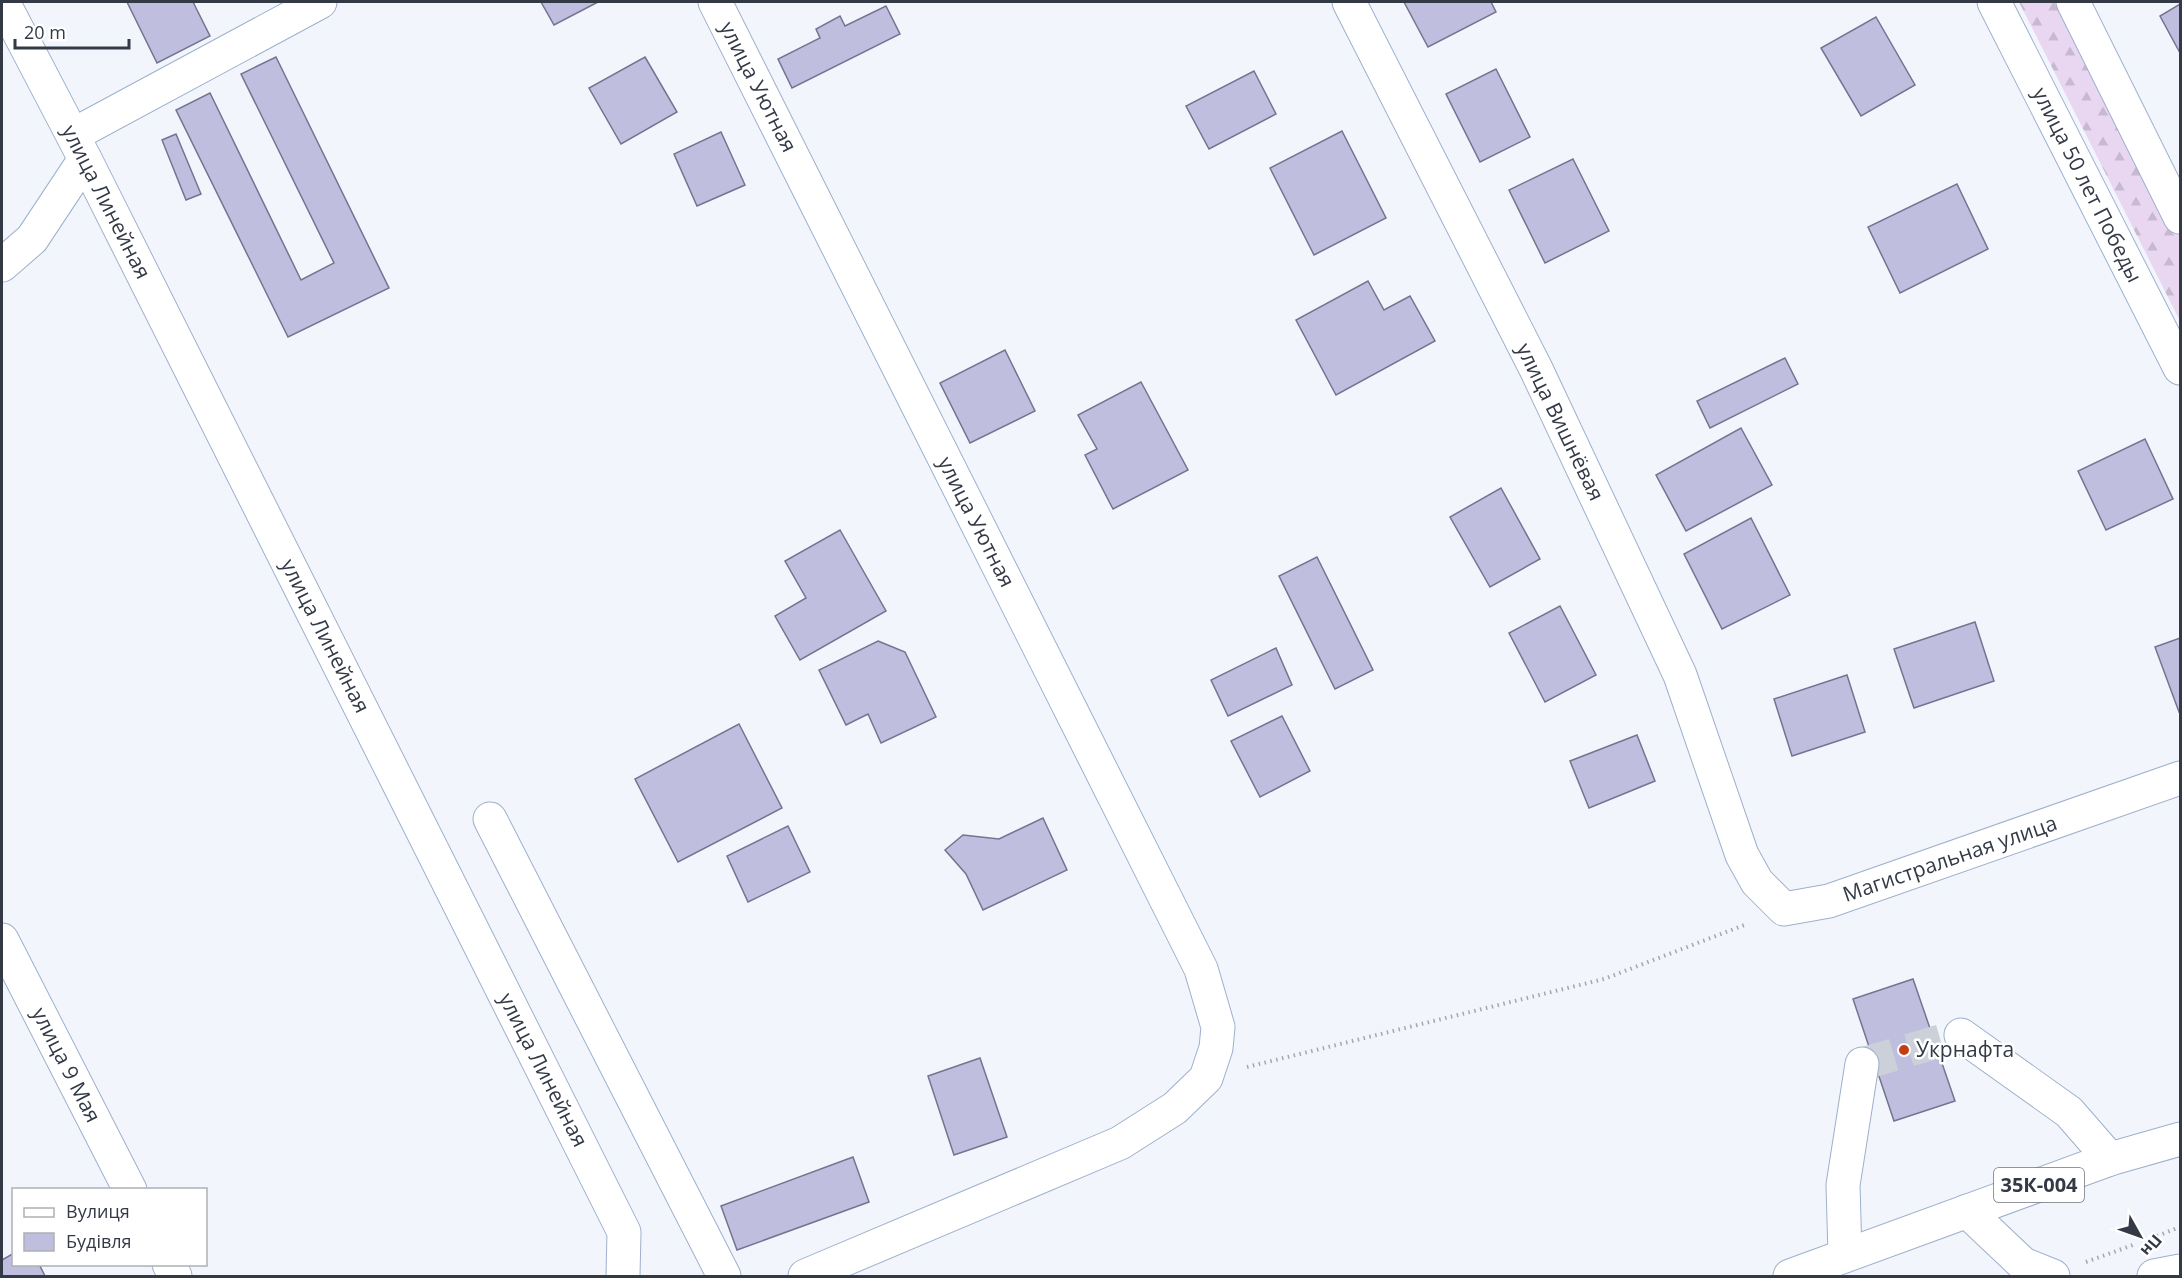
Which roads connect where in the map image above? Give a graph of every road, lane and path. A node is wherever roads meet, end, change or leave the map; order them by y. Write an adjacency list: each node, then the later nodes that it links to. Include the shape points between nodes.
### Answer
1 (3, 2): 7 (street, улица Линейная)
2 (320, 2): 7 (street)
3 (715, 2): 16 (street, улица Уютная, via 1201,969 1218,1028)
4 (1349, 2): 13 (street, улица Вишнёвая, via 1536,369 1680,675 1742,855 1757,882)
5 (1994, 2): 10 (street, улица 50 лет Победы)
6 (2073, 2): 8 (street)
7 (79, 147): 9 (street, via 32,239); 27 (street, улица Линейная, via 624,1232)
8 (2181, 217)
9 (2, 266)
10 (2181, 368)
11 (2181, 778): 13 (street, Магистральная улица, via 1829,901)
12 (490, 819): 28 (street)
13 (1784, 909): 16 (path, via 1604,979)
14 (2, 940): 20 (street, улица 9 Мая)
15 (1961, 1035): 19 (street, via 2069,1112)
16 (1211, 1063): 29 (street, via 1175,1108 1120,1143)
17 (1862, 1064): 25 (street, via 1843,1185)
18 (2181, 1139): 19 (street, 35К-004)
19 (2110, 1159): 21 (street, 35К-004)
20 (129, 1188)
21 (1967, 1211): 25 (street, 35К-004); 31 (street, via 2024,1264)
22 (2181, 1227): 23 (path)
23 (2148, 1239)
24 (2137, 1243): 31 (path)
25 (1845, 1255): 30 (street, 35К-004)
26 (2181, 1271): 32 (street)
27 (623, 1276)
28 (724, 1276)
29 (805, 1276)
30 (1790, 1276)
31 (2052, 1276)
32 (2154, 1276)

